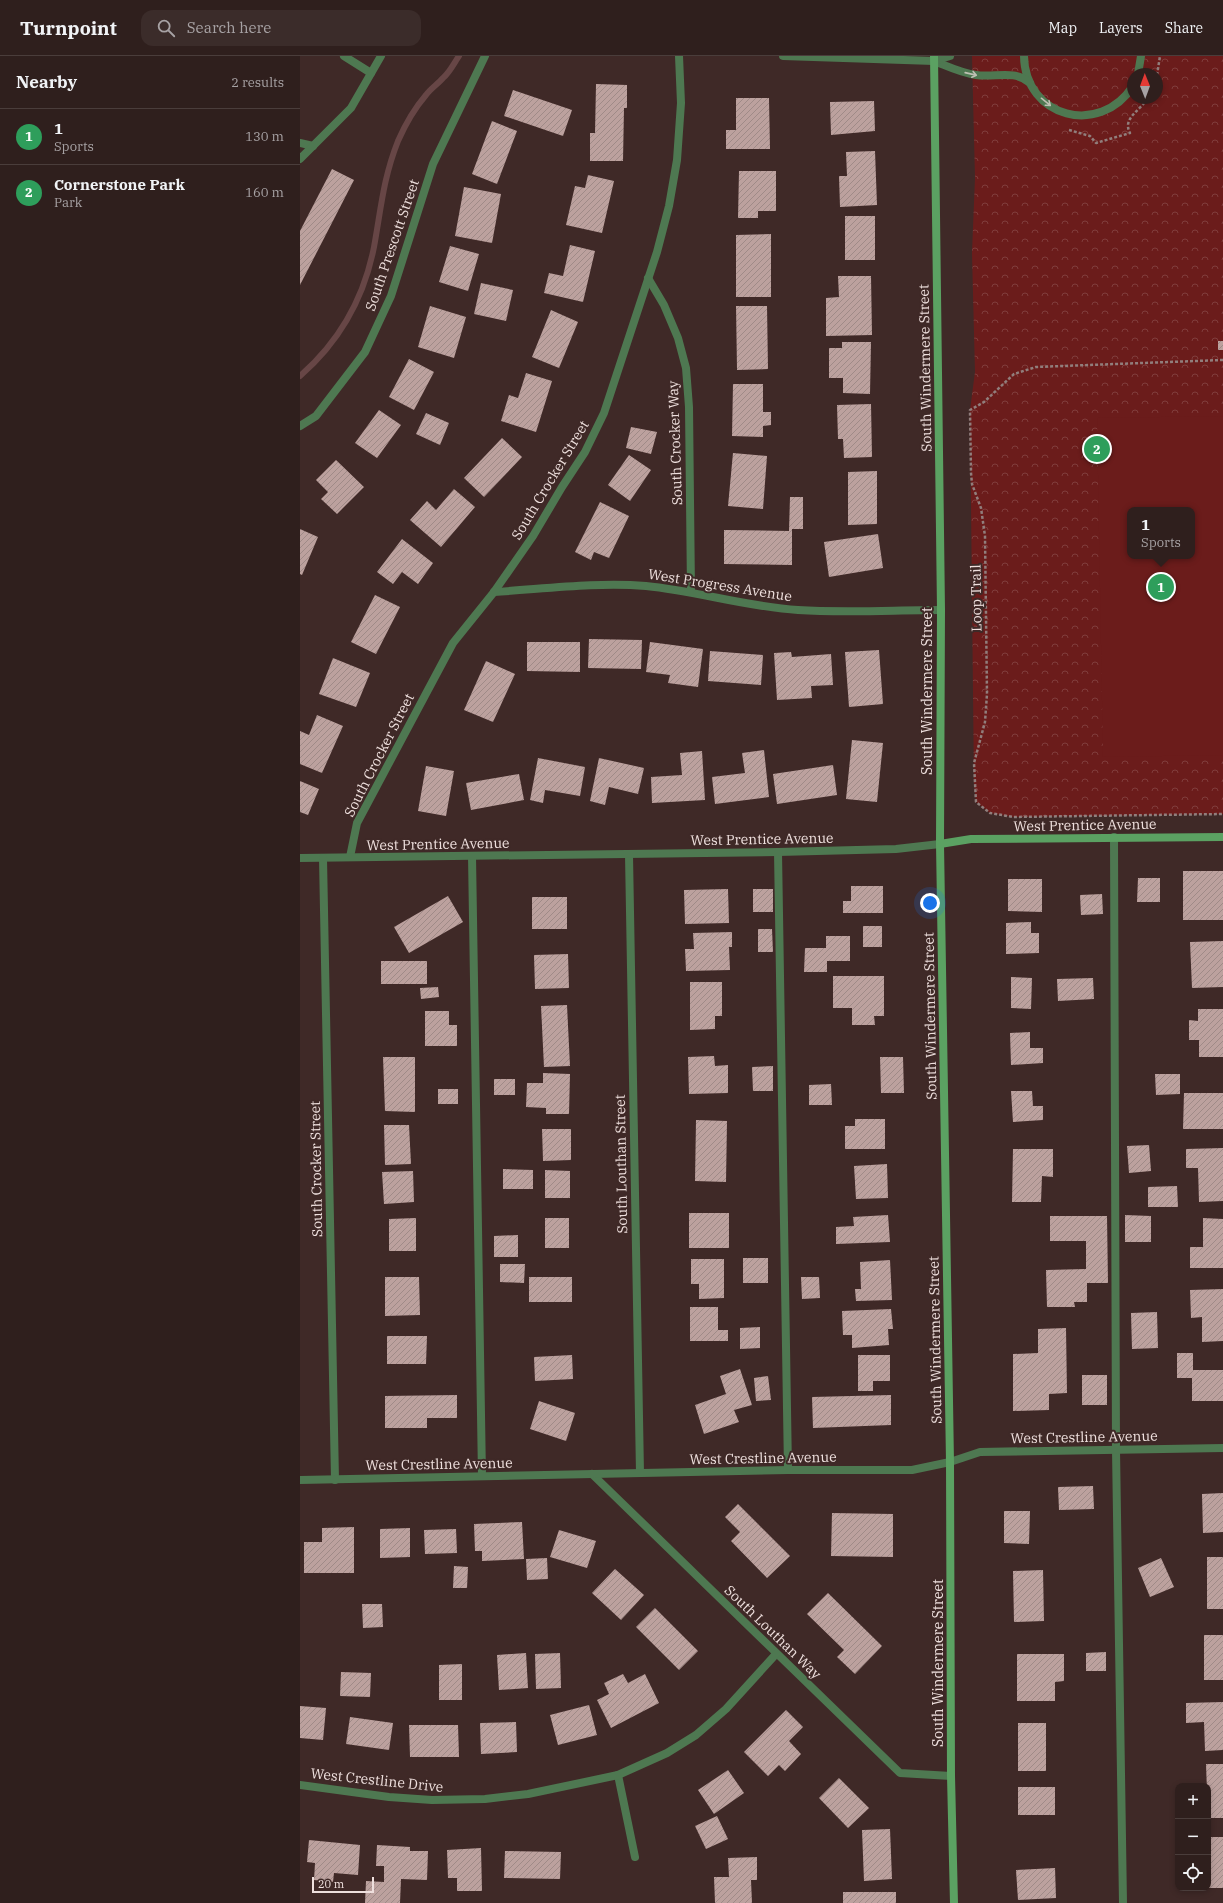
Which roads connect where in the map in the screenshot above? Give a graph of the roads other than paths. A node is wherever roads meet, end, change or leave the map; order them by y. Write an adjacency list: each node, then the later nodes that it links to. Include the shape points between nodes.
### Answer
1 (344, 56): 11 (street)
2 (380, 56): 11 (street)
3 (485, 56): 18 (street, South Prescott Street, via 433,164 391,296 365,352 316,416)
4 (679, 56): 17 (street, South Crocker Street, via 681,103 677,160 669,206)
5 (783, 56): 9 (street)
6 (950, 56): 9 (street)
7 (1024, 56): 12 (street)
8 (1141, 56): 10 (street)
9 (934, 59): 12 (street, one-way to 12, via 967,74 1016,75); 21 (street, South Windermere Street)
10 (1139, 68)
11 (371, 73): 15 (street, via 351,108)
12 (1030, 83): 13 (street, one-way to 13, via 1035,92 1051,107 1060,112 1080,116 1111,108)
13 (1127, 94)
14 (300, 143): 15 (street)
15 (313, 146): 16 (street)
16 (300, 160)
17 (648, 278): 19 (street, South Crocker Street, via 604,413 585,452 533,536); 20 (street, South Crocker Way, via 664,305 678,338 686,368 689,407)
18 (300, 426)
19 (494, 592): 20 (street, West Progress Avenue, via 644,586); 30 (street, South Crocker Street, via 453,643 357,823)
20 (690, 592): 21 (street, West Progress Avenue, via 750,604 799,610)
21 (941, 610): 24 (street, South Windermere Street)
22 (1114, 837): 23 (street, West Prentice Avenue); 24 (street, West Prentice Avenue, via 972,839); 32 (street)
23 (1223, 837)
24 (940, 844): 25 (street, West Prentice Avenue, via 896,849); 33 (street, South Windermere Street)
25 (778, 852): 26 (street, West Prentice Avenue); 34 (street)
26 (628, 855): 27 (street, West Prentice Avenue); 35 (street, South Louthan Street)
27 (472, 856): 30 (street, West Prentice Avenue); 37 (street)
28 (300, 858): 29 (street, West Prentice Avenue)
29 (323, 858): 30 (street, West Prentice Avenue); 39 (street, South Crocker Street)
30 (350, 858)
31 (1223, 1448): 32 (street, West Crestline Avenue)
32 (1116, 1450): 33 (street, West Crestline Avenue, via 980,1452); 46 (street)
33 (950, 1462): 34 (street, West Crestline Avenue, via 912,1470); 42 (street, South Windermere Street)
34 (788, 1470): 35 (street, West Crestline Avenue)
35 (640, 1472): 36 (street, West Crestline Avenue)
36 (592, 1474): 37 (street, West Crestline Avenue); 40 (street, South Louthan Way)
37 (482, 1476): 39 (street, West Crestline Avenue)
38 (300, 1480): 39 (street, West Crestline Avenue)
39 (335, 1480)
40 (776, 1654): 41 (street, West Crestline Drive, via 726,1709 696,1735 667,1753); 42 (street, South Louthan Way, via 900,1773)
41 (618, 1775): 43 (street, West Crestline Drive, via 528,1794 485,1799 425,1800); 44 (street)
42 (951, 1776): 45 (street, South Windermere Street)
43 (300, 1785)
44 (635, 1857)
45 (954, 1903)
46 (1123, 1903)

